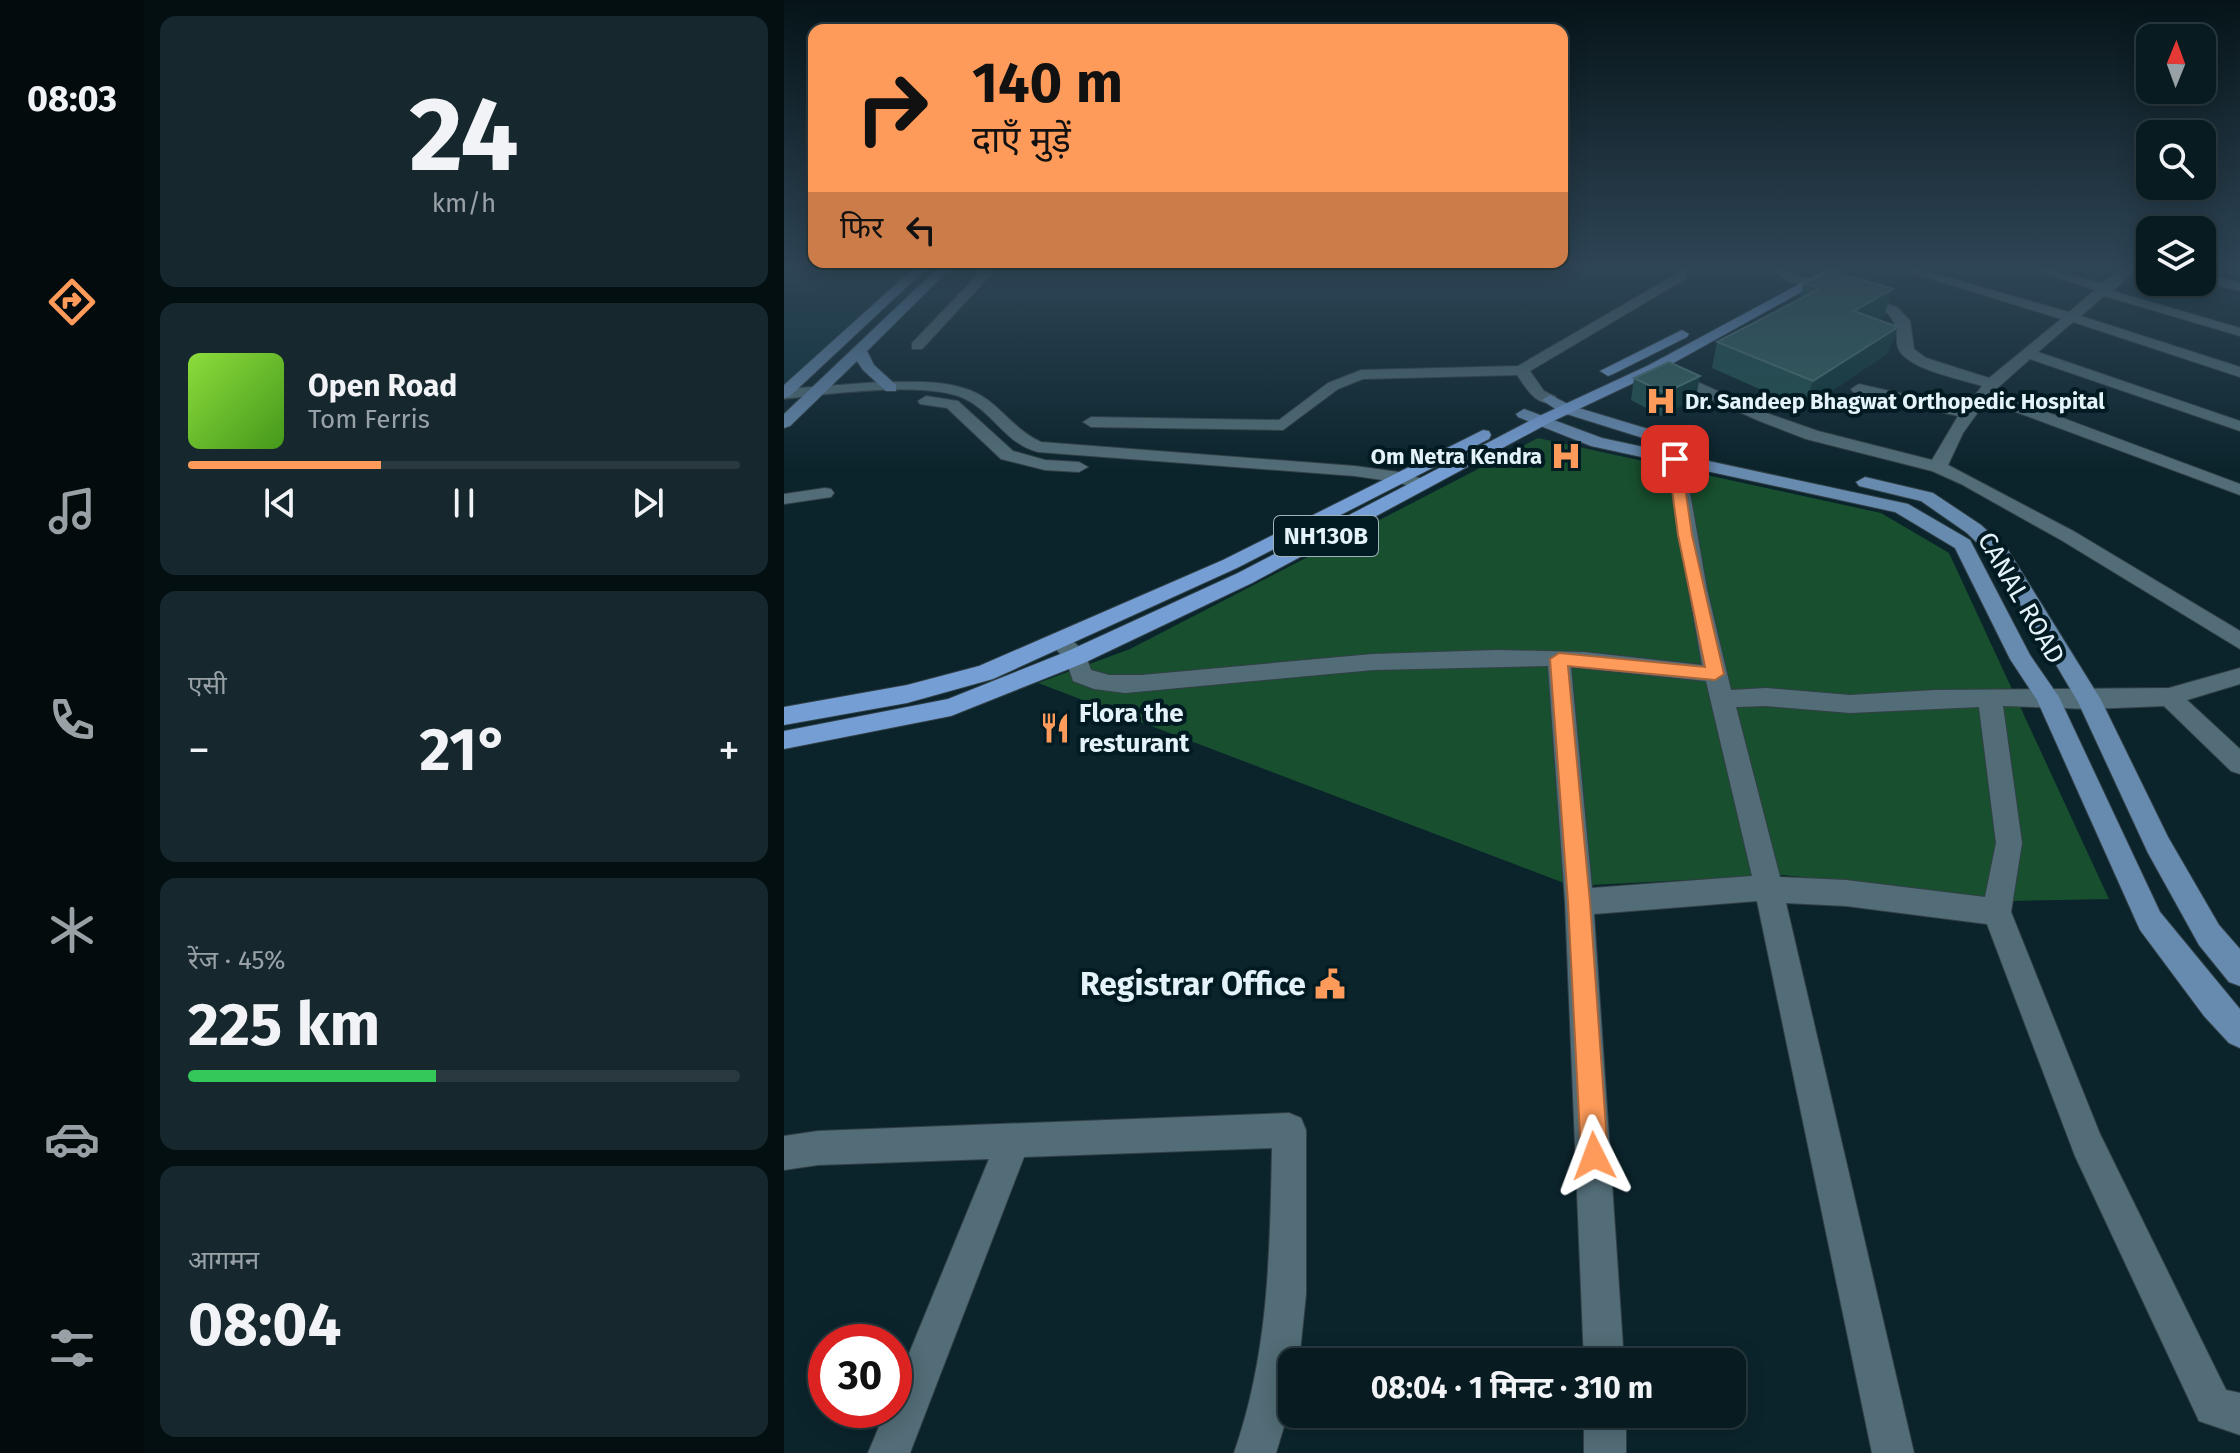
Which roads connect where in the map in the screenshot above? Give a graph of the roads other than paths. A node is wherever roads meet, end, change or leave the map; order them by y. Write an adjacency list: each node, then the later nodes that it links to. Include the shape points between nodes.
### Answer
1 (849, 334): 20 (main road)
2 (878, 334): 11 (main road)
3 (929, 334): 10 (street)
4 (1583, 334): 14 (street)
5 (1695, 334): 23 (highway, NH130B)
6 (1711, 334): 13 (highway, NH130B)
7 (1905, 334): 19 (street, via 1907,351 1919,357 1915,359)
8 (2054, 334): 12 (street)
9 (2121, 334): 15 (street)
10 (917, 346)
11 (860, 352): 16 (main road); 17 (main road)
12 (2030, 354): 19 (street); 27 (street)
13 (1654, 368): 23 (highway, NH130B); 29 (street, via 1812,435)
14 (1521, 370): 23 (street); 25 (street, via 1361,375 1333,386 1283,425)
15 (2240, 372)
16 (891, 388): 17 (street); 30 (street, via 970,396 1013,435 1038,447)
17 (821, 389): 20 (street); 21 (main road)
18 (1859, 389): 24 (street)
19 (1987, 389): 24 (street); 32 (street)
20 (784, 394)
21 (807, 403): 22 (street); 26 (main road); 33 (street, via 952,404 1007,455 1045,465)
22 (784, 405)
23 (1545, 411): 28 (main road, CANAL ROAD, via 1597,442); 30 (highway, NH130B); 31 (highway, NH130B); 45 (main road, CANAL ROAD, via 1906,491 1945,507 2001,554)
24 (1967, 413): 29 (street)
25 (1091, 422)
26 (784, 423)
27 (2240, 426)
28 (1675, 459): 41 (street, via 1685,535); 42 (main road, CANAL ROAD, via 1878,501 1945,531 1963,544 2021,659)
29 (1938, 467): 37 (street, via 2021,509)
30 (1399, 477): 31 (street); 33 (highway, NH130B)
31 (1424, 485): 36 (highway, NH130B)
32 (2240, 490)
33 (1375, 491): 36 (street); 38 (highway, NH130B)
34 (825, 493): 35 (street)
35 (784, 499)
36 (1398, 499): 38 (highway, NH130B, via 1245,578)
37 (2240, 641)
38 (1068, 650): 39 (street, via 1081,675 1093,681 1141,683 1421,660); 46 (highway, NH130B, via 950,684); 47 (highway, NH130B, via 951,707)
39 (1559, 659): 41 (street); 50 (street)
40 (2240, 676): 43 (street)
41 (1718, 686): 44 (street, via 1766,697 1850,704); 49 (street)
42 (2047, 697): 44 (street); 45 (street); 53 (main road, CANAL ROAD, via 2150,921)
43 (2169, 697): 45 (street); 48 (street)
44 (1990, 698): 51 (street, via 2009,843)
45 (2089, 700): 52 (main road, CANAL ROAD, via 2180,884 2209,935)
46 (784, 716)
47 (784, 740)
48 (2239, 764)
49 (1769, 889): 50 (street); 51 (street); 62 (street)
50 (1579, 902): 56 (street)
51 (1997, 912): 57 (street, via 2087,1144 2213,1407)
52 (2240, 972)
53 (2240, 1032)
54 (1014, 1140): 55 (street); 59 (street); 60 (street, via 1289,1130 1287,1315 1272,1411)
55 (784, 1153)
56 (1603, 1348)
57 (2240, 1414)
58 (1605, 1428): 61 (street)
59 (889, 1453)
60 (1255, 1453)
61 (1605, 1453)
62 (1893, 1453)

